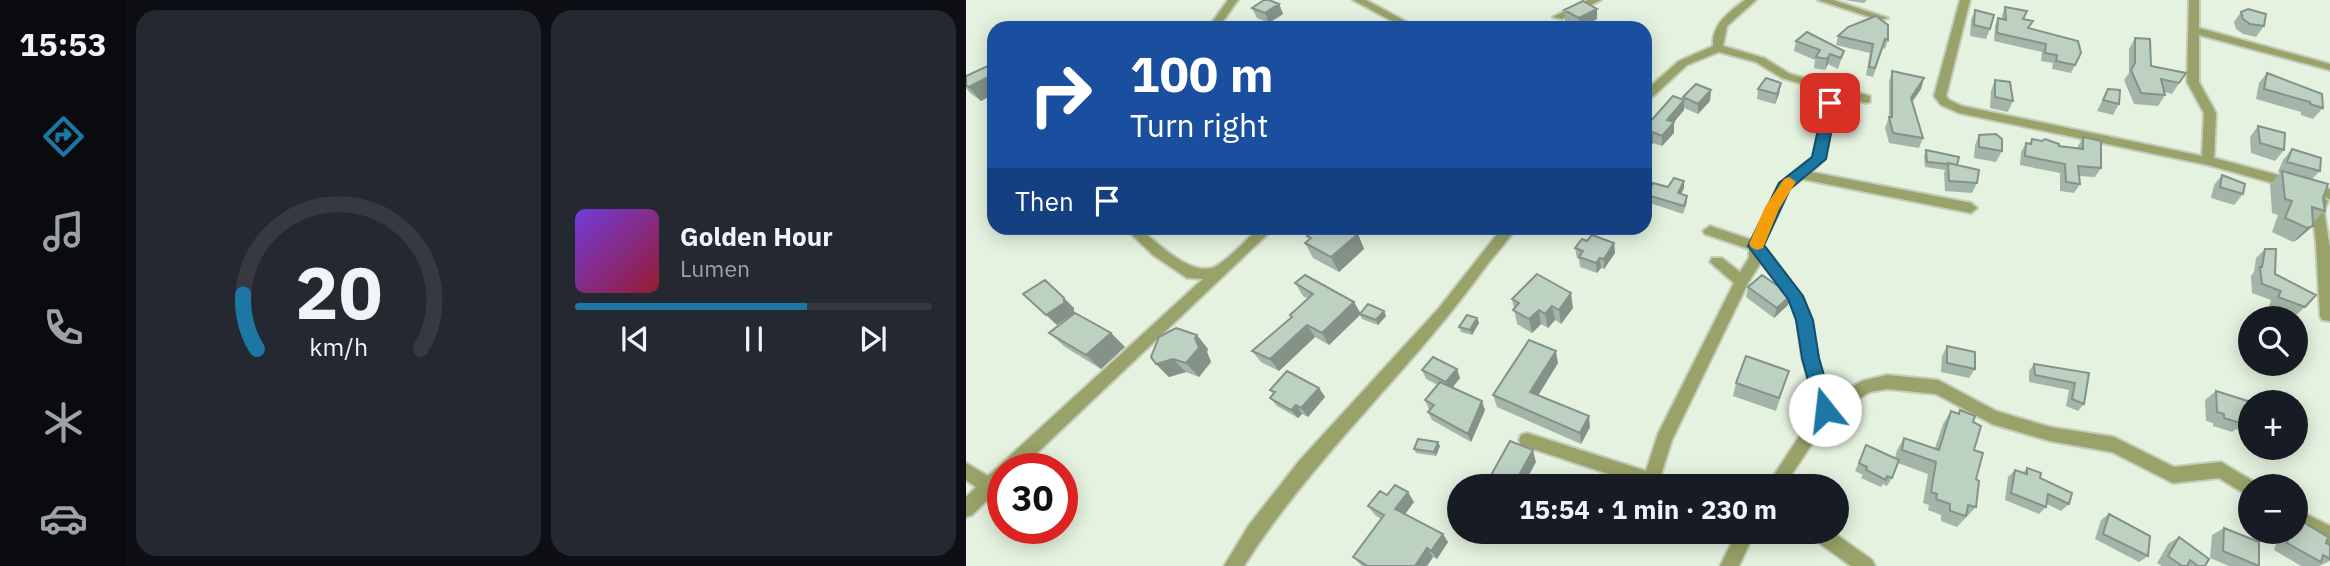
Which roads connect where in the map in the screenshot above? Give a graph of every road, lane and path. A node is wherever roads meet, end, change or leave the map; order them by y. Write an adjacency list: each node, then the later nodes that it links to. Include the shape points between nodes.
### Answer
1 (1233, 0): 10 (street)
2 (1358, 0): 11 (street)
3 (1596, 0): 8 (street)
4 (1751, 0): 13 (street, via 1721,25 1716,35)
5 (1824, 0): 9 (street)
6 (1965, 0): 18 (street, via 1942,102)
7 (2194, 0): 12 (street)
8 (1558, 17)
9 (1883, 18)
10 (1218, 21)
11 (1399, 21)
12 (2193, 30): 14 (street); 18 (street, via 2193,82 2210,113)
13 (1718, 48): 15 (street, via 1683,63); 16 (street, via 1760,60 1786,76)
14 (2330, 67)
15 (1652, 91)
16 (1866, 99)
17 (1830, 103): 19 (street, via 1819,159)
18 (2208, 161): 20 (street)
19 (1800, 174): 21 (street); 26 (street, via 1784,186)
20 (2327, 194): 30 (street, via 2318,211)
21 (1971, 208)
22 (1710, 231): 26 (street)
23 (1139, 235): 28 (street, via 1192,274)
24 (1260, 235): 28 (street)
25 (1504, 235): 46 (street, via 1445,310 1358,404 1259,523)
26 (1756, 246): 29 (street, via 1756,258); 31 (street, via 1795,296)
27 (1717, 262): 29 (street)
28 (1220, 272): 33 (street)
29 (1742, 281): 36 (street, via 1664,439)
30 (2327, 316)
31 (1825, 410): 37 (street); 38 (street, via 1867,386 1887,382 1938,387 1992,417 2050,435 2113,445 2173,474 2221,470)
32 (1527, 440): 35 (street)
33 (1025, 453)
34 (966, 471): 39 (street)
35 (1630, 474)
36 (1653, 474)
37 (1783, 474)
38 (2238, 481)
39 (987, 484)
40 (987, 486): 41 (street)
41 (966, 509)
42 (2308, 524): 43 (street)
43 (2330, 536)
44 (1740, 544): 47 (street)
45 (1835, 544): 48 (street)
46 (1233, 566)
47 (1728, 566)
48 (1866, 566)

